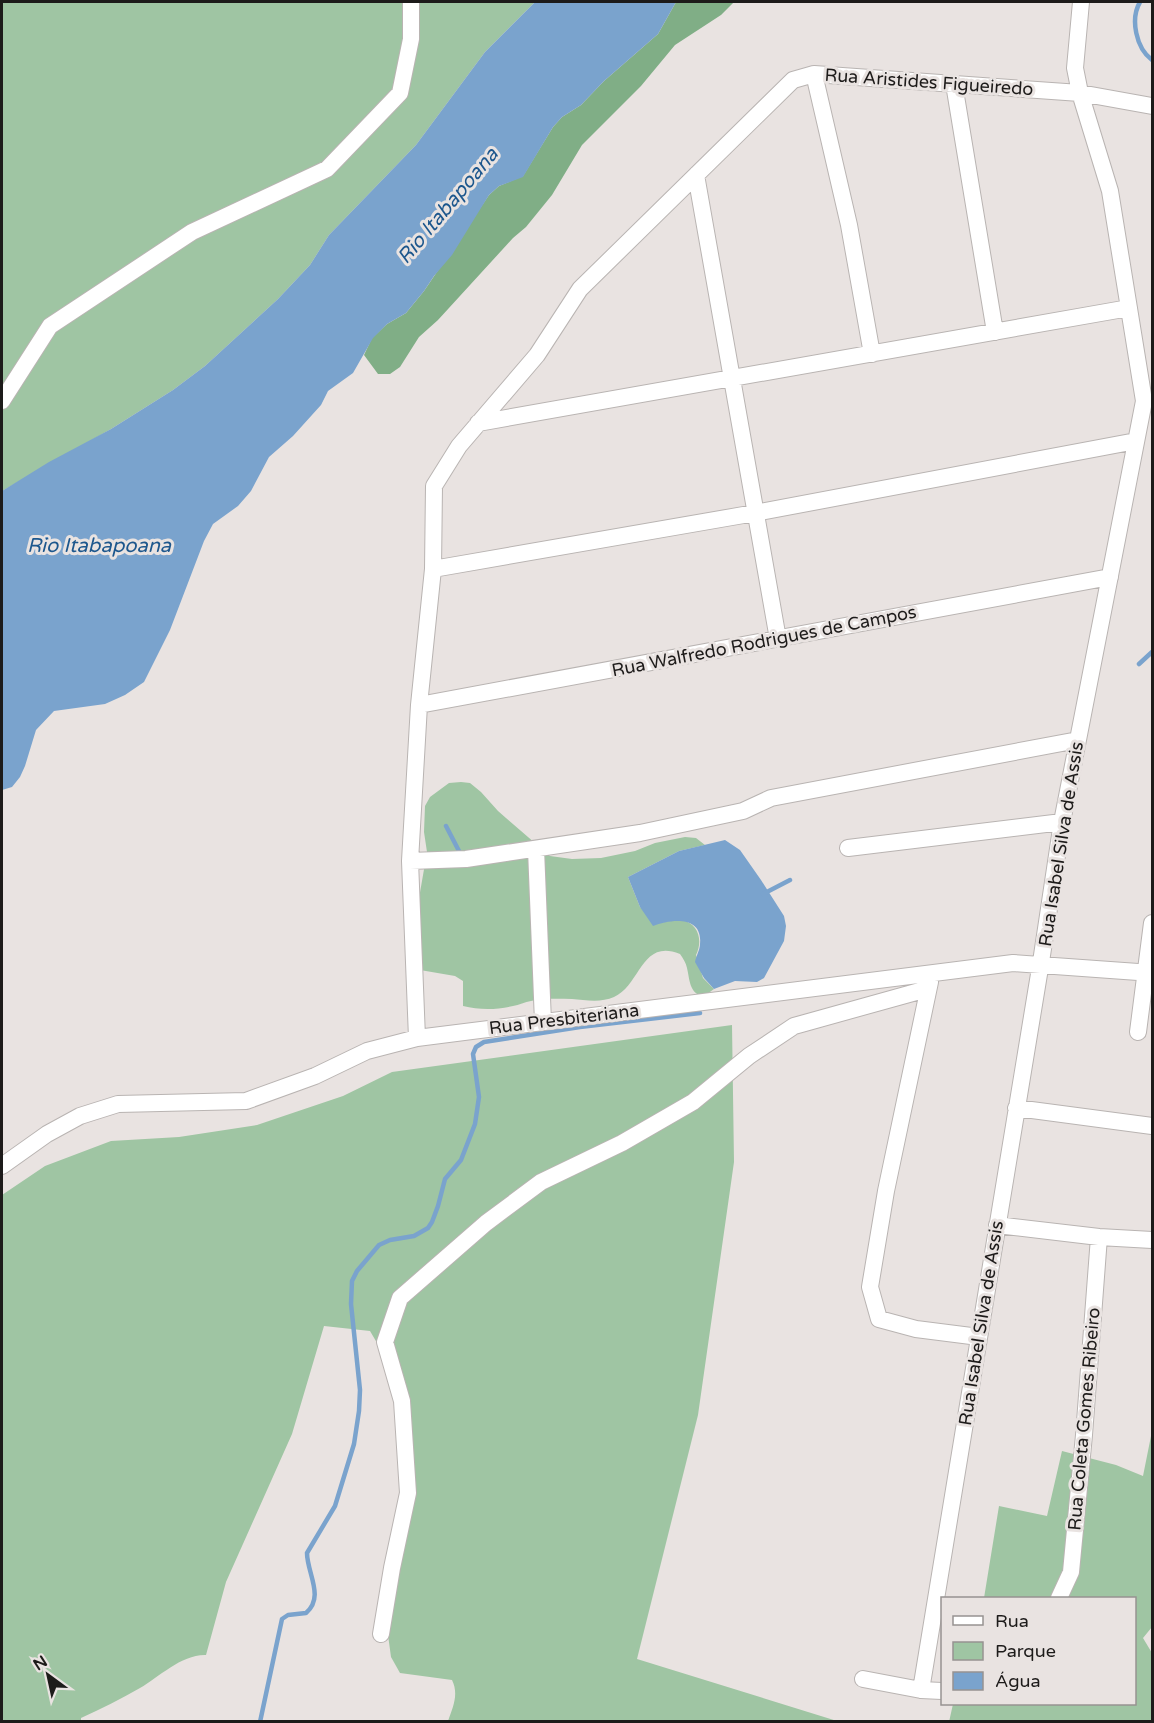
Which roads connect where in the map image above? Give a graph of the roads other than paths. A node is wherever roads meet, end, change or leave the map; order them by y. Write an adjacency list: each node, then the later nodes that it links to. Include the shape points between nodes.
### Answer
1 (411, 2): 12 (street, via 411,39 400,93 327,169 192,232 50,326)
2 (1081, 2): 5 (street, Rua Isabel Silva de Assis, via 1075,69)
3 (814, 75): 4 (street, Rua Aristides Figueiredo); 7 (street, Rua Aristides Figueiredo, via 793,81); 10 (street, via 849,225)
4 (954, 84): 5 (street, Rua Aristides Figueiredo); 9 (street)
5 (1080, 93): 6 (street, Rua Aristides Figueiredo); 8 (street, Rua Isabel Silva de Assis, via 1110,191)
6 (1152, 106)
7 (696, 175): 11 (street); 13 (street, Rua Aristides Figueiredo, via 580,290 537,355)
8 (1129, 308): 9 (street); 14 (street, Rua Isabel Silva de Assis, via 1144,401)
9 (995, 332): 10 (street)
10 (872, 354): 11 (street)
11 (732, 379): 13 (street); 15 (street)
12 (2, 401)
13 (478, 423): 16 (street, Rua Aristides Figueiredo, via 434,486)
14 (1136, 441): 15 (street); 17 (street, Rua Isabel Silva de Assis)
15 (755, 513): 16 (street); 18 (street)
16 (433, 569): 19 (street, Rua Aristides Figueiredo)
17 (1110, 577): 18 (street, Rua Walfredo Rodrigues de Campos); 20 (street, Rua Isabel Silva de Assis)
18 (778, 639): 19 (street, Rua Walfredo Rodrigues de Campos)
19 (418, 705): 24 (street, Rua Aristides Figueiredo)
20 (1078, 740): 21 (street, Rua Isabel Silva de Assis); 23 (street, via 771,798 743,811 640,833)
21 (1062, 822): 22 (street); 26 (street, Rua Isabel Silva de Assis)
22 (848, 848)
23 (536, 849): 24 (street, via 466,859); 29 (street)
24 (410, 861): 31 (street, Rua Aristides Figueiredo)
25 (1152, 923): 27 (street)
26 (1040, 965): 27 (street, Rua Presbiteriana); 28 (street, Rua Presbiteriana, via 1013,963); 32 (street, Rua Isabel Silva de Assis)
27 (1149, 973): 30 (street)
28 (930, 981): 29 (street, Rua Presbiteriana); 38 (street, via 870,1287 879,1318 916,1329); 40 (street, via 794,1026 749,1056 693,1102 622,1143 541,1182 486,1223 400,1298 386,1342 402,1401 408,1493)
29 (543, 1022): 31 (street, Rua Presbiteriana)
30 (1138, 1032)
31 (417, 1038): 34 (street, Rua Presbiteriana, via 367,1051 315,1076 246,1101 118,1104 80,1116)
32 (1016, 1108): 33 (street); 35 (street, Rua Isabel Silva de Assis)
33 (1152, 1125)
34 (2, 1166)
35 (997, 1225): 36 (street); 38 (street, Rua Isabel Silva de Assis)
36 (1099, 1237): 37 (street); 39 (street, Rua Coleta Gomes Ribeiro, via 1071,1572)
37 (1152, 1240)
38 (979, 1338): 42 (street, Rua Isabel Silva de Assis)
39 (1060, 1597)
40 (381, 1634)
41 (864, 1680): 42 (street)
42 (921, 1690): 43 (street)
43 (941, 1691)

